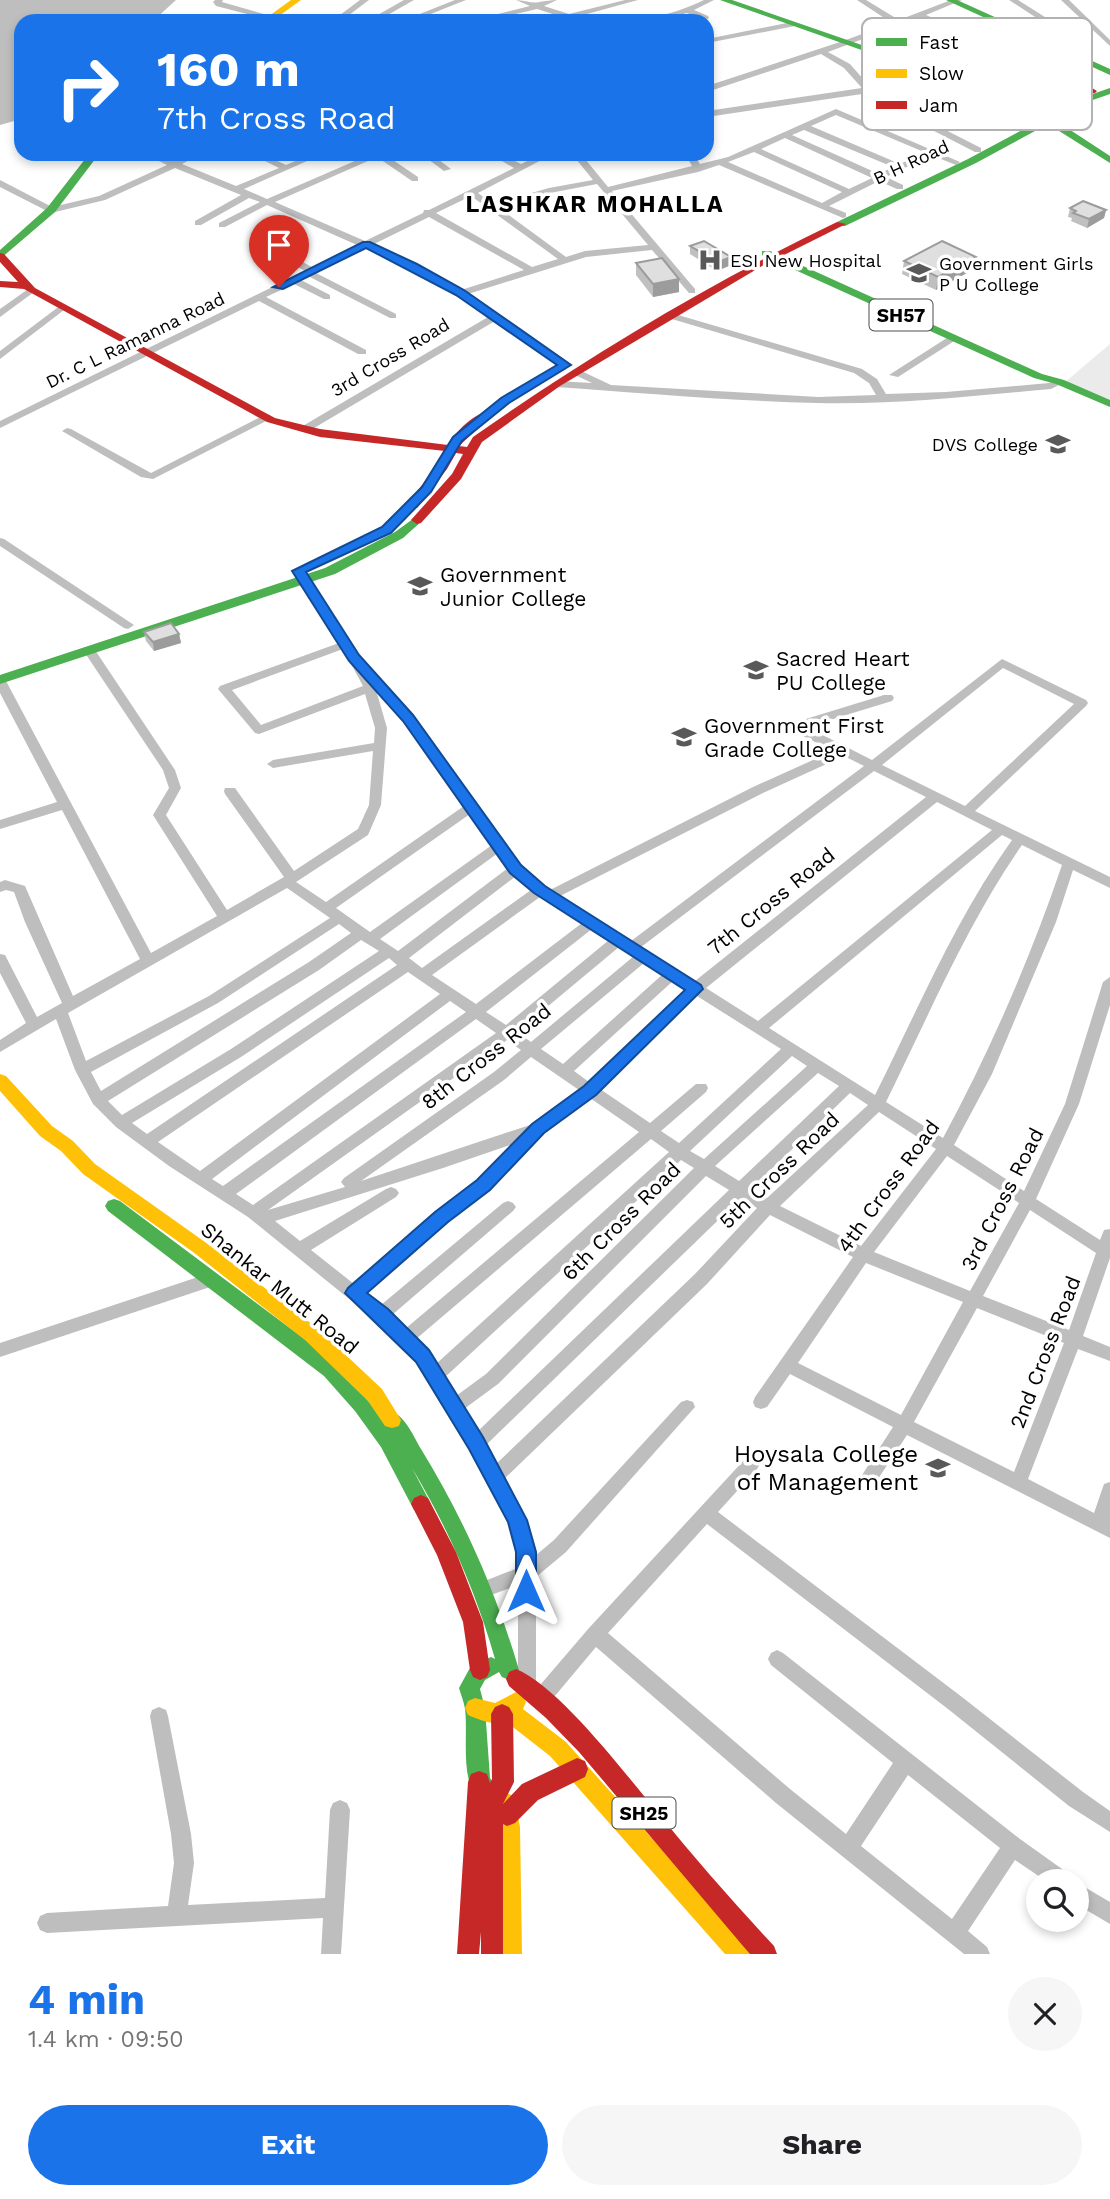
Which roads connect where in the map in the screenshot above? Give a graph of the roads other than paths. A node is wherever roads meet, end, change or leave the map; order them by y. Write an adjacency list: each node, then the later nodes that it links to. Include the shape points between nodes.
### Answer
1 (219, 0): 17 (street, via 219,4)
2 (297, 0): 18 (main road)
3 (365, 0): 19 (street)
4 (410, 0): 20 (street)
5 (462, 0): 21 (street)
6 (520, 0): 15 (street)
7 (553, 0): 15 (street)
8 (634, 0): 24 (street)
9 (710, 0): 16 (street)
10 (724, 0): 34 (main road)
11 (1013, 0): 32 (street)
12 (1065, 0): 33 (street)
13 (866, 1): 28 (street)
14 (954, 1): 27 (street); 31 (main road)
15 (538, 5): 22 (street); 23 (street)
16 (688, 10): 25 (street); 26 (street)
17 (253, 14)
18 (280, 14)
19 (346, 14)
20 (384, 14)
21 (425, 14)
22 (502, 14)
23 (560, 14)
24 (580, 14)
25 (672, 14)
26 (696, 14)
27 (919, 15): 29 (street); 30 (street)
28 (891, 18)
29 (911, 18)
30 (926, 18)
31 (991, 18)
32 (1042, 18)
33 (1083, 18)
34 (792, 24): 37 (street); 38 (main road)
35 (1092, 26): 39 (street)
36 (862, 37): 38 (street)
37 (714, 40)
38 (846, 43): 40 (main road); 41 (street)
39 (1110, 44)
40 (862, 49)
41 (821, 51): 45 (street, via 847,66); 46 (street)
42 (1092, 64): 43 (main road)
43 (1110, 72)
44 (1110, 85): 48 (main road, B H Road)
45 (862, 86)
46 (714, 87)
47 (862, 89): 51 (street)
48 (1092, 91)
49 (1110, 91): 50 (main road)
50 (1092, 99)
51 (714, 113)
52 (862, 123): 53 (street, via 836,112)
53 (805, 127): 59 (street); 79 (street)
54 (878, 130): 62 (street)
55 (941, 130): 61 (street)
56 (1021, 130): 61 (main road, B H Road)
57 (1026, 130): 105 (main road, via 972,161)
58 (1062, 130): 63 (main road)
59 (786, 135): 60 (street); 84 (street)
60 (754, 149): 76 (street); 92 (street)
61 (978, 150): 77 (main road, B H Road)
62 (930, 152): 77 (street); 79 (street)
63 (1110, 160)
64 (89, 161): 97 (main road)
65 (168, 161): 78 (street)
66 (182, 161): 78 (street)
67 (270, 161): 80 (street)
68 (302, 161): 80 (street)
69 (362, 161): 94 (street)
70 (388, 161): 85 (street)
71 (435, 161): 82 (street)
72 (508, 161): 81 (street)
73 (534, 161): 81 (street, Dr. C L Ramanna Road)
74 (582, 161): 86 (street)
75 (693, 161): 83 (street)
76 (720, 162): 83 (street); 95 (street)
77 (956, 162): 88 (main road, B H Road)
78 (176, 164): 89 (street); 97 (street, via 102,198)
79 (901, 167): 84 (street)
80 (286, 168): 89 (street)
81 (521, 168): 91 (street, Dr. C L Ramanna Road)
82 (447, 169)
83 (698, 169): 90 (street)
84 (879, 178): 88 (street); 92 (street)
85 (415, 179)
86 (599, 181): 90 (street); 96 (street)
87 (0, 183): 97 (street)
88 (900, 187): 99 (main road, B H Road)
89 (237, 189): 93 (street)
90 (606, 190): 104 (street)
91 (471, 192): 96 (street); 98 (street, Dr. C L Ramanna Road)
92 (849, 192): 95 (street)
93 (249, 194): 94 (street); 100 (street)
94 (267, 202): 101 (street); 103 (street)
95 (822, 206): 99 (street)
96 (493, 207): 107 (street)
97 (51, 211): 106 (main road)
98 (427, 212): 103 (street, Dr. C L Ramanna Road); 108 (street)
99 (843, 215): 105 (main road, B H Road)
100 (198, 223)
101 (222, 225)
102 (253, 239): 109 (street)
103 (366, 244): 109 (street, Dr. C L Ramanna Road); 114 (street)
104 (655, 247): 107 (street); 113 (street)
105 (769, 254): 113 (main road); 120 (main road); 122 (main road, SH57)
106 (0, 256): 112 (main road)
107 (563, 259): 108 (street)
108 (532, 271): 114 (street)
109 (311, 272): 110 (street, Dr. C L Ramanna Road); 119 (street)
110 (294, 280): 115 (street, Dr. C L Ramanna Road); 116 (street)
111 (0, 284): 112 (main road)
112 (28, 288): 117 (main road); 118 (street)
113 (692, 291): 126 (main road, via 659,307)
114 (460, 293): 121 (street)
115 (258, 298): 123 (street); 124 (street, Dr. C L Ramanna Road)
116 (327, 298)
117 (61, 308): 124 (main road); 125 (street)
118 (0, 314)
119 (393, 316)
120 (668, 316): 126 (main road); 131 (street, via 858,371 873,381)
121 (495, 317): 126 (street); 136 (street, 3rd Cross Road)
122 (954, 338): 127 (street); 128 (main road, SH57)
123 (362, 352)
124 (146, 353): 134 (main road); 135 (street, Dr. C L Ramanna Road)
125 (0, 356)
126 (571, 368): 129 (main road); 130 (street); 138 (main road, via 481,419)
127 (894, 375)
128 (1050, 381): 131 (street); 132 (main road, SH57); 133 (main road, SH57)
129 (555, 384): 130 (street); 139 (main road, via 501,420 477,440)
130 (609, 388): 131 (street, via 818,400)
131 (883, 398)
132 (1110, 404)
133 (1110, 412)
134 (266, 417): 136 (main road); 137 (street, via 153,476)
135 (0, 425)
136 (305, 429): 138 (main road)
137 (67, 431)
138 (453, 447): 139 (main road); 141 (main road, via 427,489 386,530)
139 (472, 451): 141 (main road, via 429,509 399,535 330,570)
140 (0, 541): 142 (street)
141 (302, 575): 142 (main road); 143 (street); 144 (main road)
142 (128, 625): 146 (main road)
143 (345, 644): 145 (street); 148 (street, via 224,689 259,730)
144 (89, 650): 147 (main road); 170 (street, via 169,770 175,788 159,814)
145 (354, 658): 148 (street); 157 (street, via 408,718)
146 (0, 667)
147 (0, 681): 156 (street)
148 (370, 688): 150 (street, via 382,728)
149 (888, 698): 151 (street, via 800,725 803,731)
150 (381, 746): 152 (street); 165 (street, via 375,805 363,832)
151 (844, 751): 153 (street); 168 (street)
152 (273, 764)
153 (874, 765): 155 (street); 158 (street, 8th Cross Road, via 1002,663 1082,703); 174 (street, 8th Cross Road)
154 (230, 791): 165 (street)
155 (936, 796): 158 (street); 181 (street, 7th Cross Road)
156 (65, 804): 159 (street); 176 (street)
157 (471, 807): 162 (street); 169 (street)
158 (967, 811): 160 (street)
159 (0, 825)
160 (1000, 830): 161 (street); 186 (street)
161 (1020, 838): 163 (street); 199 (street, 5th Cross Road, via 963,931)
162 (499, 846): 164 (street); 173 (street)
163 (1069, 863): 166 (street); 205 (street, 4th Cross Road, via 985,1074)
164 (516, 869): 168 (street); 175 (street)
165 (289, 880): 169 (street); 170 (street)
166 (1110, 883)
167 (0, 887): 183 (street, via 20,889)
168 (545, 893): 172 (street); 179 (street)
169 (325, 908): 171 (street)
170 (225, 916): 176 (street)
171 (339, 918): 173 (street); 192 (street, via 207,1001)
172 (591, 923): 174 (street); 184 (street)
173 (365, 936): 175 (street); 198 (street)
174 (631, 948): 178 (street); 187 (street); 189 (street, 8th Cross Road)
175 (398, 959): 179 (street); 200 (street); 204 (street)
176 (148, 961): 183 (street)
177 (1, 962): 185 (street)
178 (672, 974): 181 (street); 193 (street)
179 (422, 975): 182 (street)
180 (1110, 982): 213 (street, 3rd Cross Road, via 1072,1104)
181 (695, 989): 186 (street); 197 (street, 7th Cross Road)
182 (449, 994): 184 (street); 208 (street)
183 (65, 1008): 185 (street); 192 (street)
184 (476, 1012): 187 (street); 212 (street)
185 (34, 1025): 188 (street)
186 (759, 1028): 190 (street)
187 (506, 1033): 189 (street); 216 (street)
188 (0, 1048)
189 (530, 1049): 193 (street); 209 (street, 8th Cross Road)
190 (791, 1049): 191 (street); 206 (street)
191 (817, 1065): 195 (street); 207 (street, 6th Cross Road)
192 (82, 1070): 198 (street)
193 (563, 1072): 197 (street)
194 (0, 1080): 202 (main road, Shankar Mutt Road)
195 (849, 1084): 199 (street); 210 (street)
196 (701, 1088): 203 (street)
197 (590, 1090): 201 (street, 7th Cross Road); 203 (street)
198 (98, 1100): 200 (street)
199 (878, 1104): 205 (street); 215 (street, 5th Cross Road)
200 (121, 1123): 204 (street)
201 (538, 1129): 216 (street); 221 (street, 7th Cross Road, via 484,1185)
202 (46, 1131): 220 (main road, Shankar Mutt Road, via 55,1152 77,1175); 230 (main road, Shankar Mutt Road, via 118,1192 199,1247 311,1334)
203 (650, 1131): 206 (street); 224 (street)
204 (147, 1142): 208 (street)
205 (945, 1148): 213 (street); 219 (street, 4th Cross Road)
206 (679, 1151): 207 (street); 229 (street)
207 (705, 1168): 210 (street); 233 (street, 6th Cross Road, via 492,1379)
208 (200, 1179): 212 (street)
209 (349, 1182)
210 (740, 1189): 215 (street); 236 (street)
211 (391, 1193): 218 (street)
212 (224, 1194): 216 (street)
213 (1027, 1202): 217 (street); 222 (street, 3rd Cross Road)
214 (508, 1207): 223 (street)
215 (768, 1207): 219 (street); 238 (street, 5th Cross Road, via 701,1279)
216 (257, 1216): 218 (street)
217 (1107, 1243): 225 (street, 2nd Cross Road)
218 (299, 1248): 221 (street)
219 (864, 1254): 222 (street); 228 (street, 4th Cross Road)
220 (210, 1280): 226 (street); 232 (main road, Shankar Mutt Road, via 331,1370)
221 (354, 1293): 223 (street)
222 (975, 1300): 225 (street); 235 (street, 3rd Cross Road)
223 (381, 1314): 224 (street)
224 (405, 1339): 229 (street)
225 (1074, 1339): 227 (street); 240 (street, 2nd Cross Road)
226 (0, 1350)
227 (1110, 1354)
228 (787, 1365): 231 (street, 4th Cross Road); 235 (street)
229 (435, 1376): 233 (street)
230 (375, 1395): 232 (main road); 245 (main road, Shankar Mutt Road, via 410,1446)
231 (761, 1402)
232 (362, 1405): 248 (main road, Shankar Mutt Road, via 399,1459 452,1564 473,1622)
233 (454, 1407): 236 (street)
234 (687, 1407): 244 (street, via 569,1537)
235 (905, 1423): 239 (street, 3rd Cross Road); 240 (street)
236 (476, 1443): 238 (street)
237 (751, 1464): 242 (street)
238 (495, 1477): 244 (street, via 517,1520)
239 (870, 1478)
240 (1018, 1483): 243 (street)
241 (1110, 1490): 243 (street)
242 (706, 1513): 246 (street); 258 (street)
243 (1104, 1527)
244 (527, 1573): 245 (street); 249 (street)
245 (483, 1590): 249 (main road, Shankar Mutt Road)
246 (596, 1634): 249 (street); 260 (street)
247 (776, 1659): 253 (street)
248 (480, 1670): 249 (main road, via 495,1666); 250 (main road, Shankar Mutt Road, via 468,1688)
249 (524, 1684): 251 (main road, Shankar Mutt Road); 273 (main road, SH25, via 599,1759 715,1900)
250 (475, 1708): 251 (main road, SH25, via 488,1715); 255 (main road, Shankar Mutt Road)
251 (505, 1712): 254 (main road, SH25, via 558,1749); 256 (main road, Shankar Mutt Road, via 503,1782)
252 (159, 1716): 265 (street, via 184,1863)
253 (905, 1762): 259 (street); 260 (street)
254 (577, 1769): 256 (main road); 272 (main road, SH25)
255 (479, 1782): 256 (main road); 269 (main road, Shankar Mutt Road)
256 (497, 1807): 270 (main road); 271 (main road)
257 (340, 1810): 263 (street)
258 (1110, 1822)
259 (1013, 1846): 261 (street); 267 (street)
260 (848, 1848): 267 (street)
261 (1045, 1869)
262 (1089, 1900): 264 (street)
263 (335, 1907): 265 (street); 268 (street)
264 (1110, 1914)
265 (177, 1916): 266 (street)
266 (47, 1923)
267 (955, 1933): 274 (street)
268 (331, 1954)
269 (468, 1954)
270 (492, 1954)
271 (511, 1954)
272 (740, 1954)
273 (766, 1954)
274 (979, 1954)

